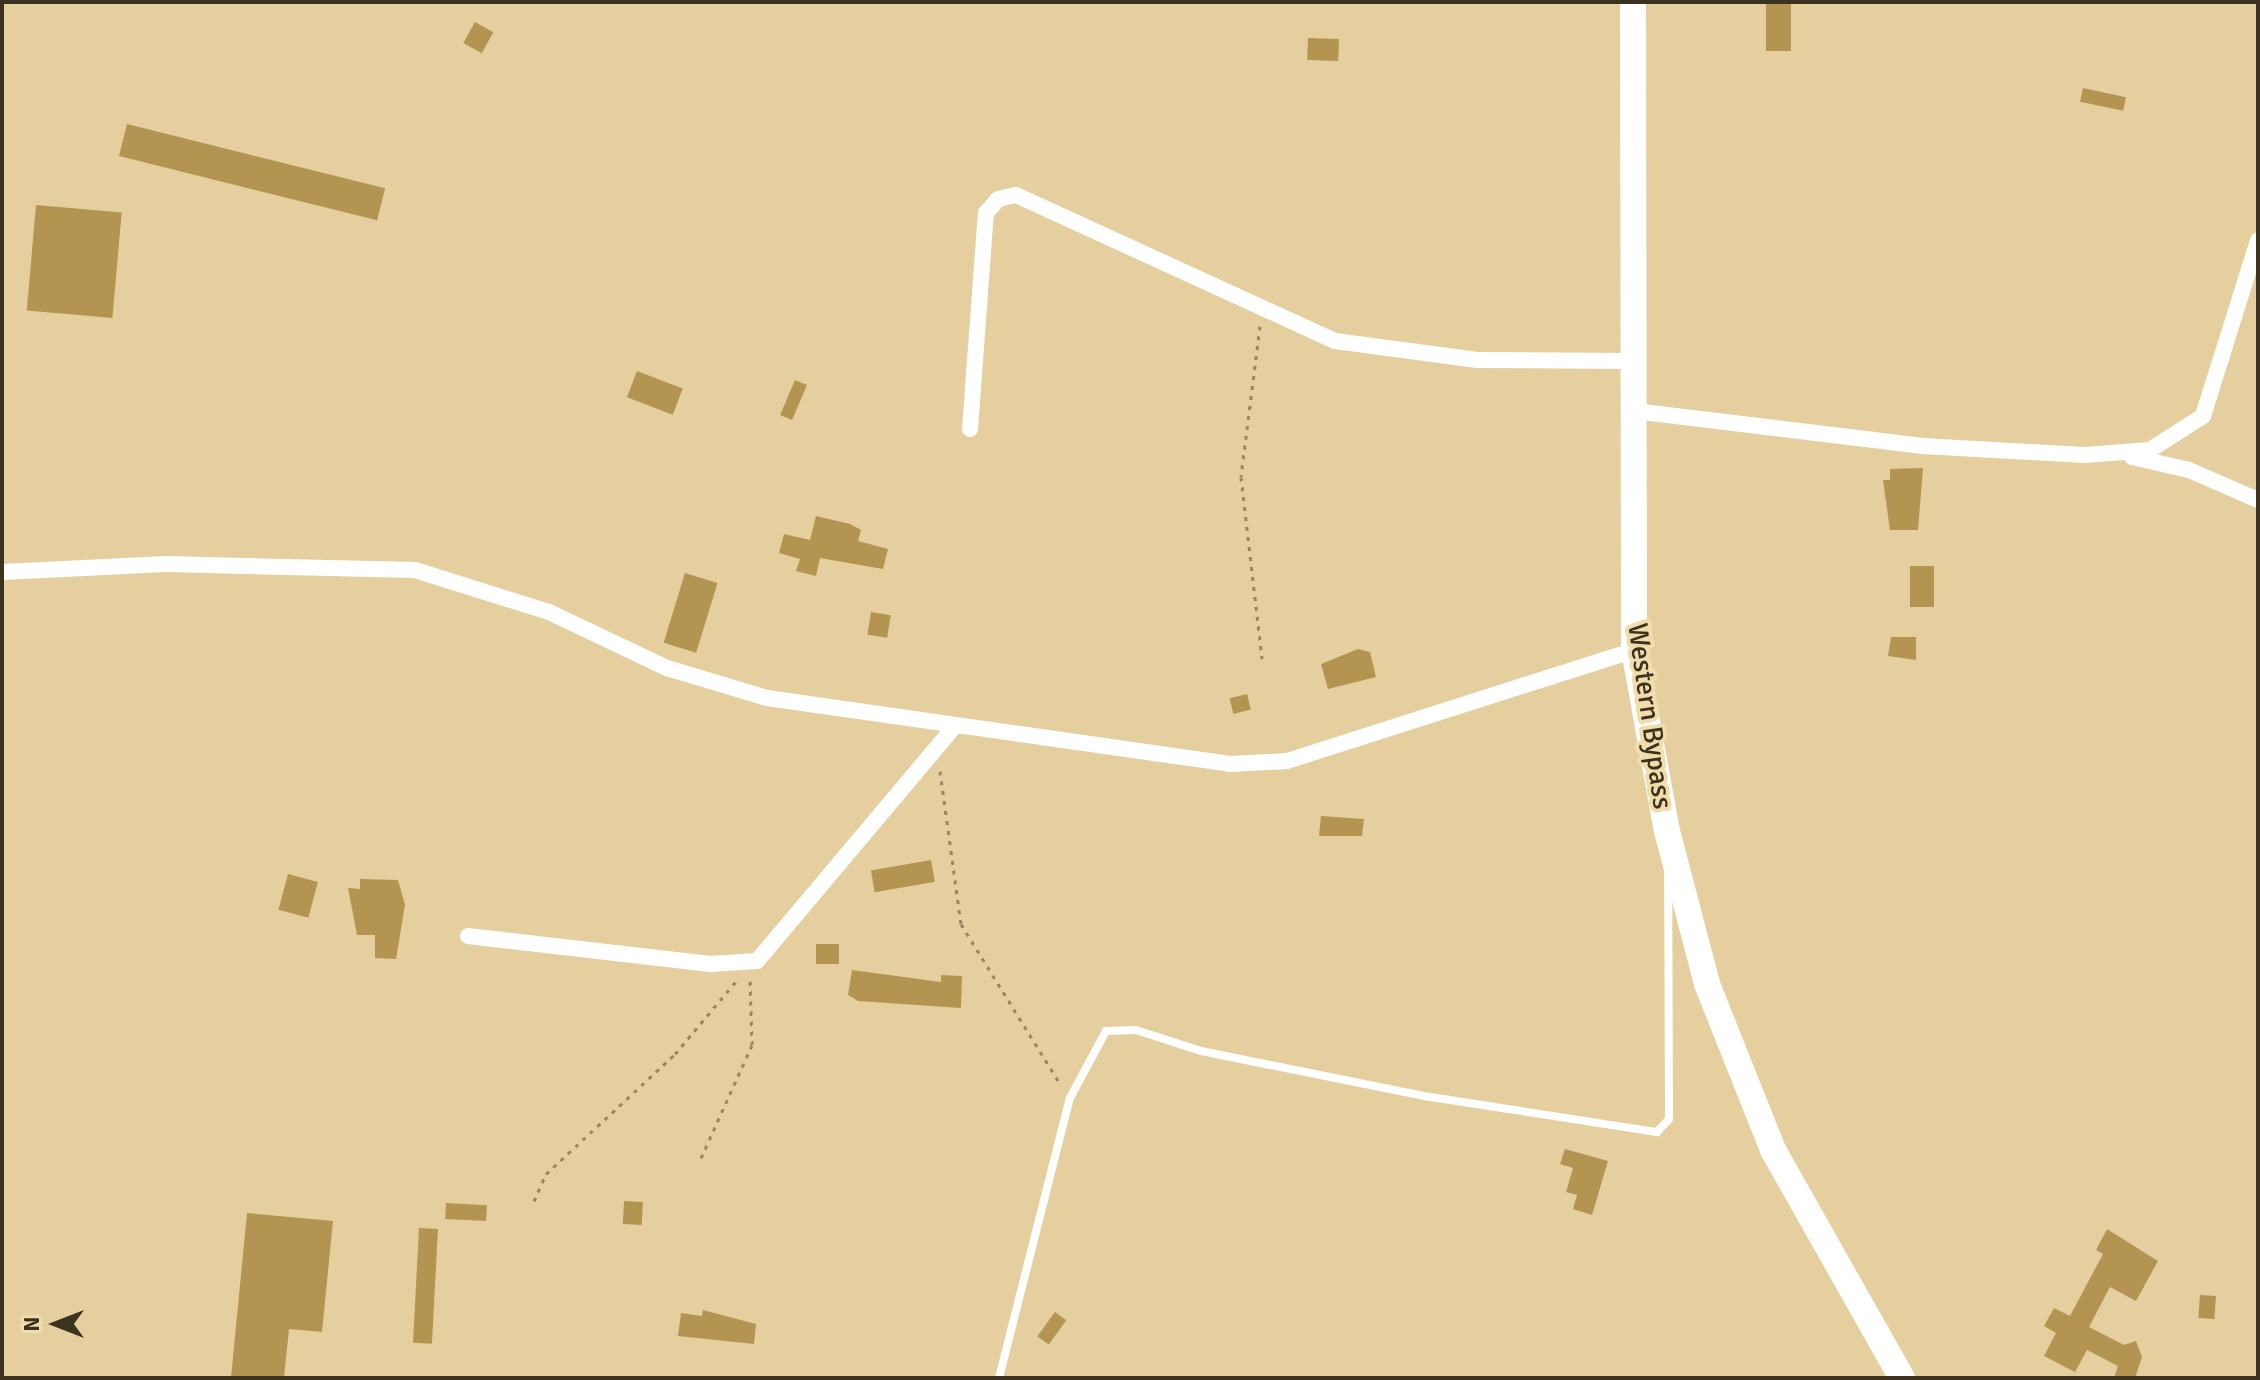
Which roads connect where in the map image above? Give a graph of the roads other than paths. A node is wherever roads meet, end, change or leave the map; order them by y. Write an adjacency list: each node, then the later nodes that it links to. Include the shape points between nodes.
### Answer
1 (1633, 2): 3 (main road, Western Bypass)
2 (2258, 240): 6 (street, via 2203,416 2150,450)
3 (1635, 361): 4 (main road, Western Bypass); 5 (street, via 1403,354 1335,341 1034,199 998,199 986,213)
4 (1634, 411): 6 (street, via 1923,446); 9 (main road, Western Bypass)
5 (970, 429)
6 (2124, 455): 7 (street, via 2189,470)
7 (2258, 500)
8 (2, 572): 10 (street, via 166,564 415,570 549,612 711,683)
9 (1634, 650): 10 (street, via 1287,761 1230,764); 11 (main road, Western Bypass)
10 (955, 726): 12 (street, via 770,950 748,964)
11 (1667, 831): 13 (lane, via 1669,1119 1657,1132 1371,1085 1201,1051 1136,1030 1106,1031 1093,1043 1070,1098); 14 (main road, Western Bypass, via 1707,984 1773,1150)
12 (468, 936)
13 (999, 1378)
14 (1902, 1378)

